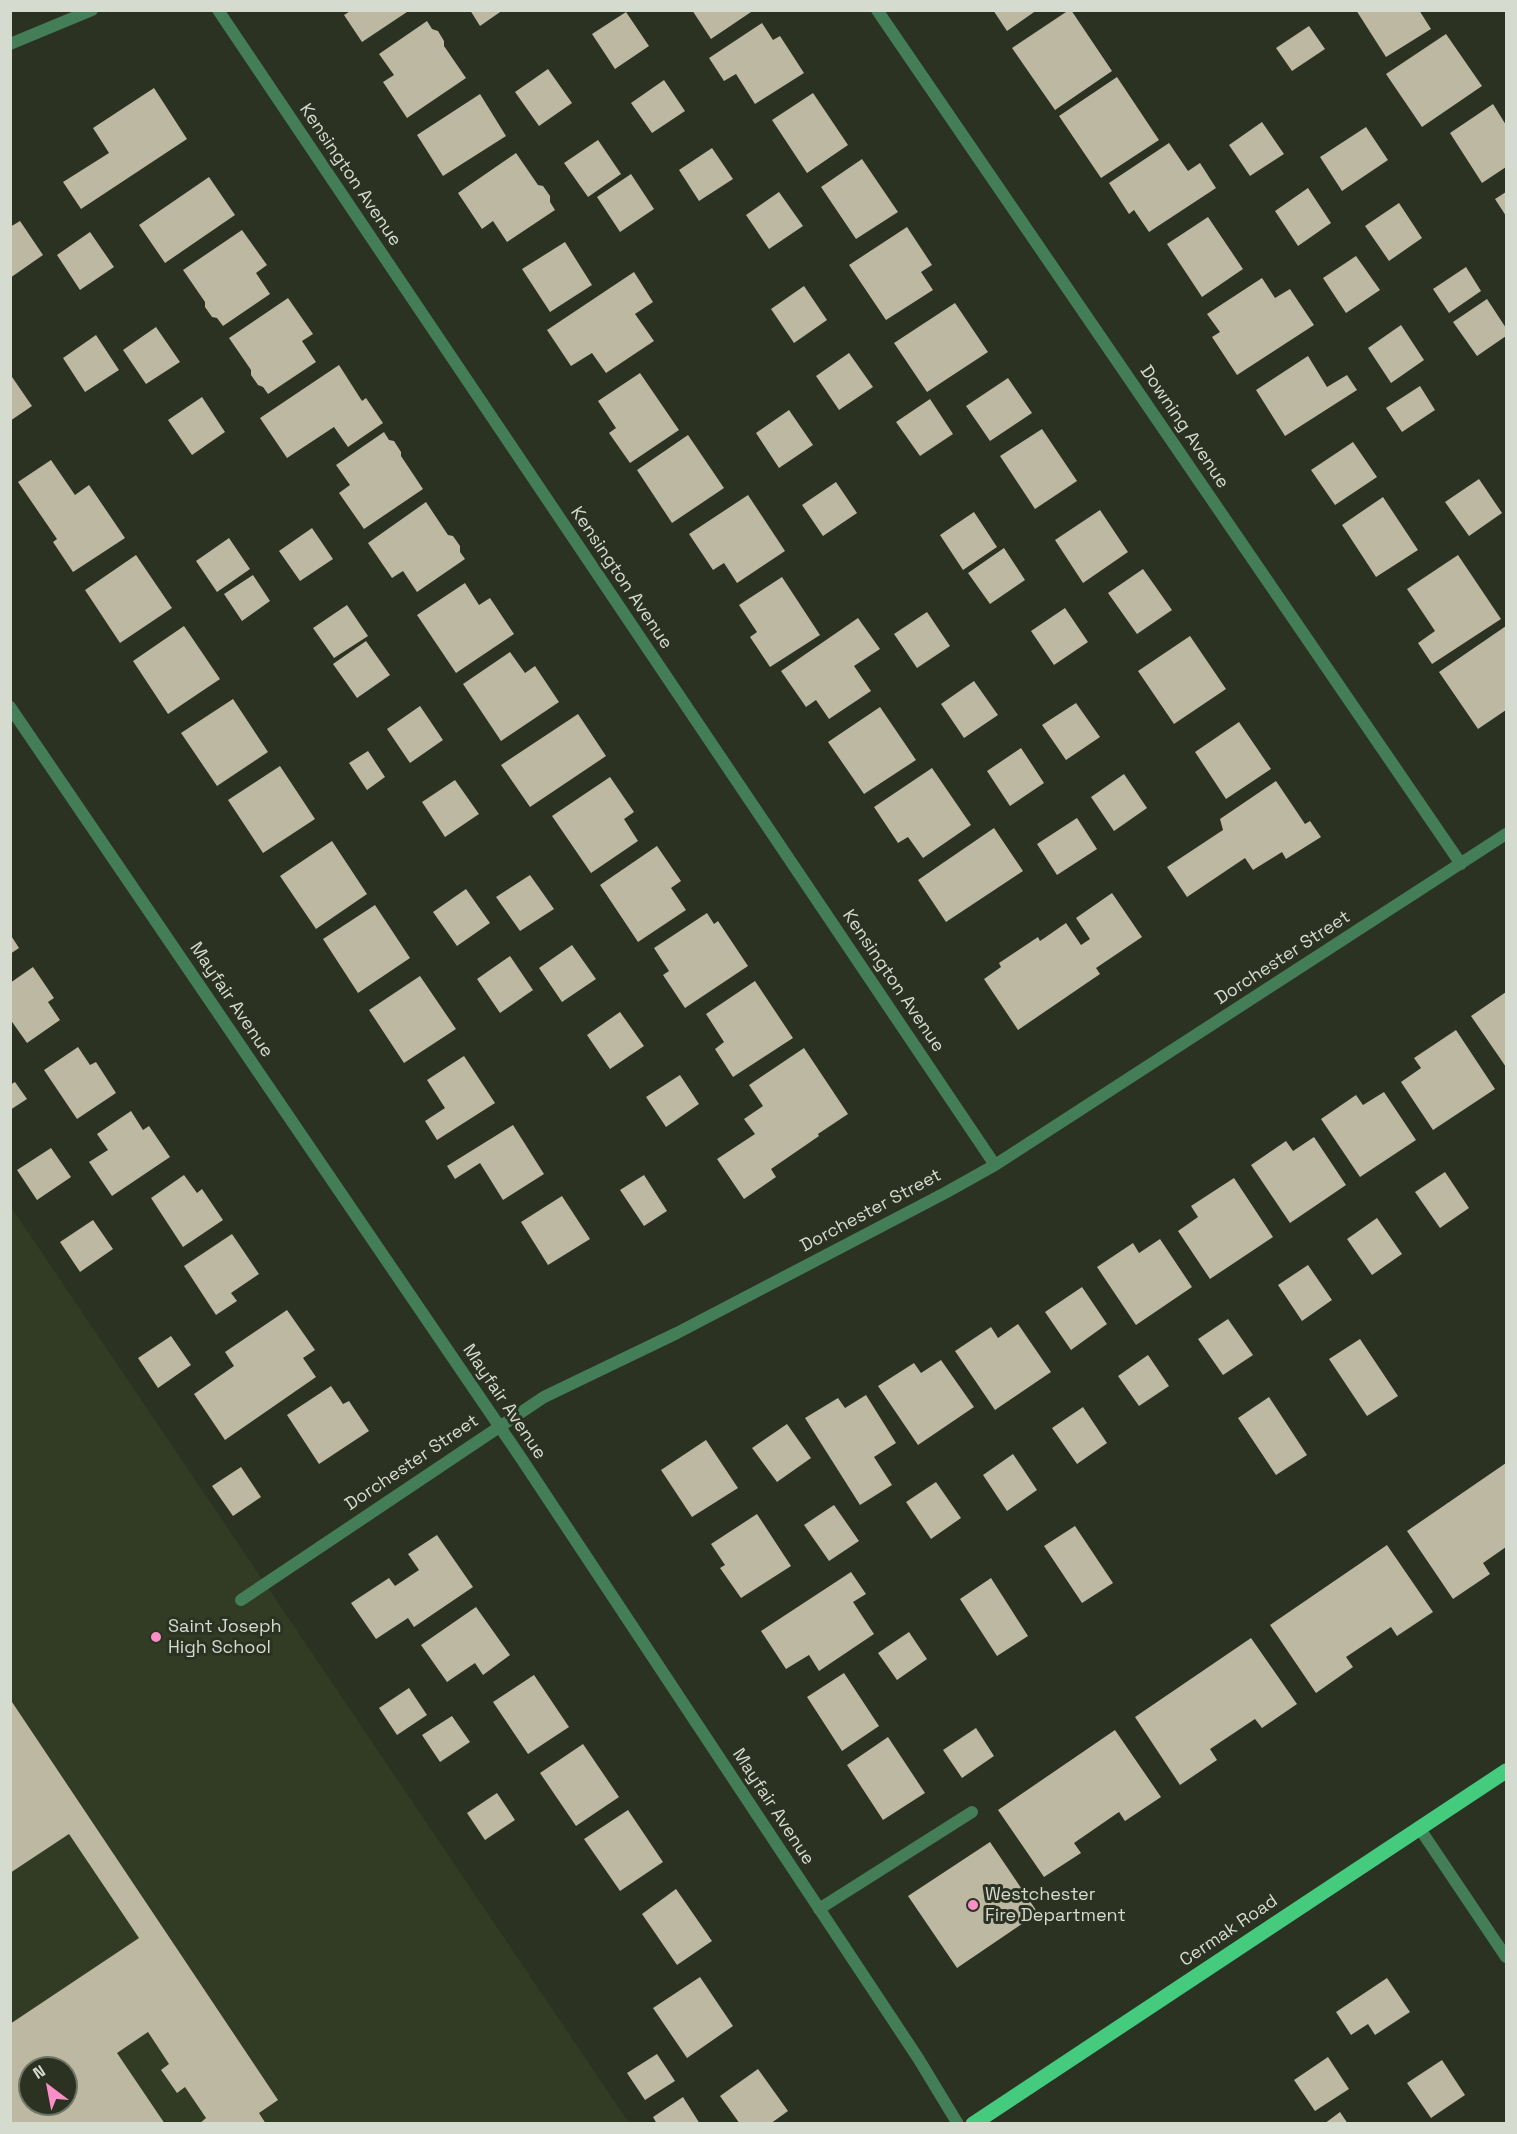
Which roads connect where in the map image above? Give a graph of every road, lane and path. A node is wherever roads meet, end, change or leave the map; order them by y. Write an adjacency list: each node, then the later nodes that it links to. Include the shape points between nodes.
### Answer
1 (92, 10): 4 (street)
2 (218, 10): 8 (street, Kensington Avenue)
3 (877, 10): 7 (street, Downing Avenue)
4 (10, 44)
5 (10, 707): 9 (street, Mayfair Avenue)
6 (1506, 834): 7 (street, Dorchester Street)
7 (1461, 864): 8 (street, Dorchester Street)
8 (995, 1165): 9 (street, Dorchester Street, via 677,1333 544,1396)
9 (499, 1426): 10 (street, Dorchester Street); 14 (street, Mayfair Avenue)
10 (241, 1600)
11 (1506, 1771): 13 (main road, Cermak Road)
12 (972, 1812): 14 (street)
13 (1420, 1829): 15 (street); 17 (main road, Cermak Road)
14 (819, 1909): 16 (street, Mayfair Avenue)
15 (1506, 1957)
16 (958, 2124)
17 (973, 2124)

